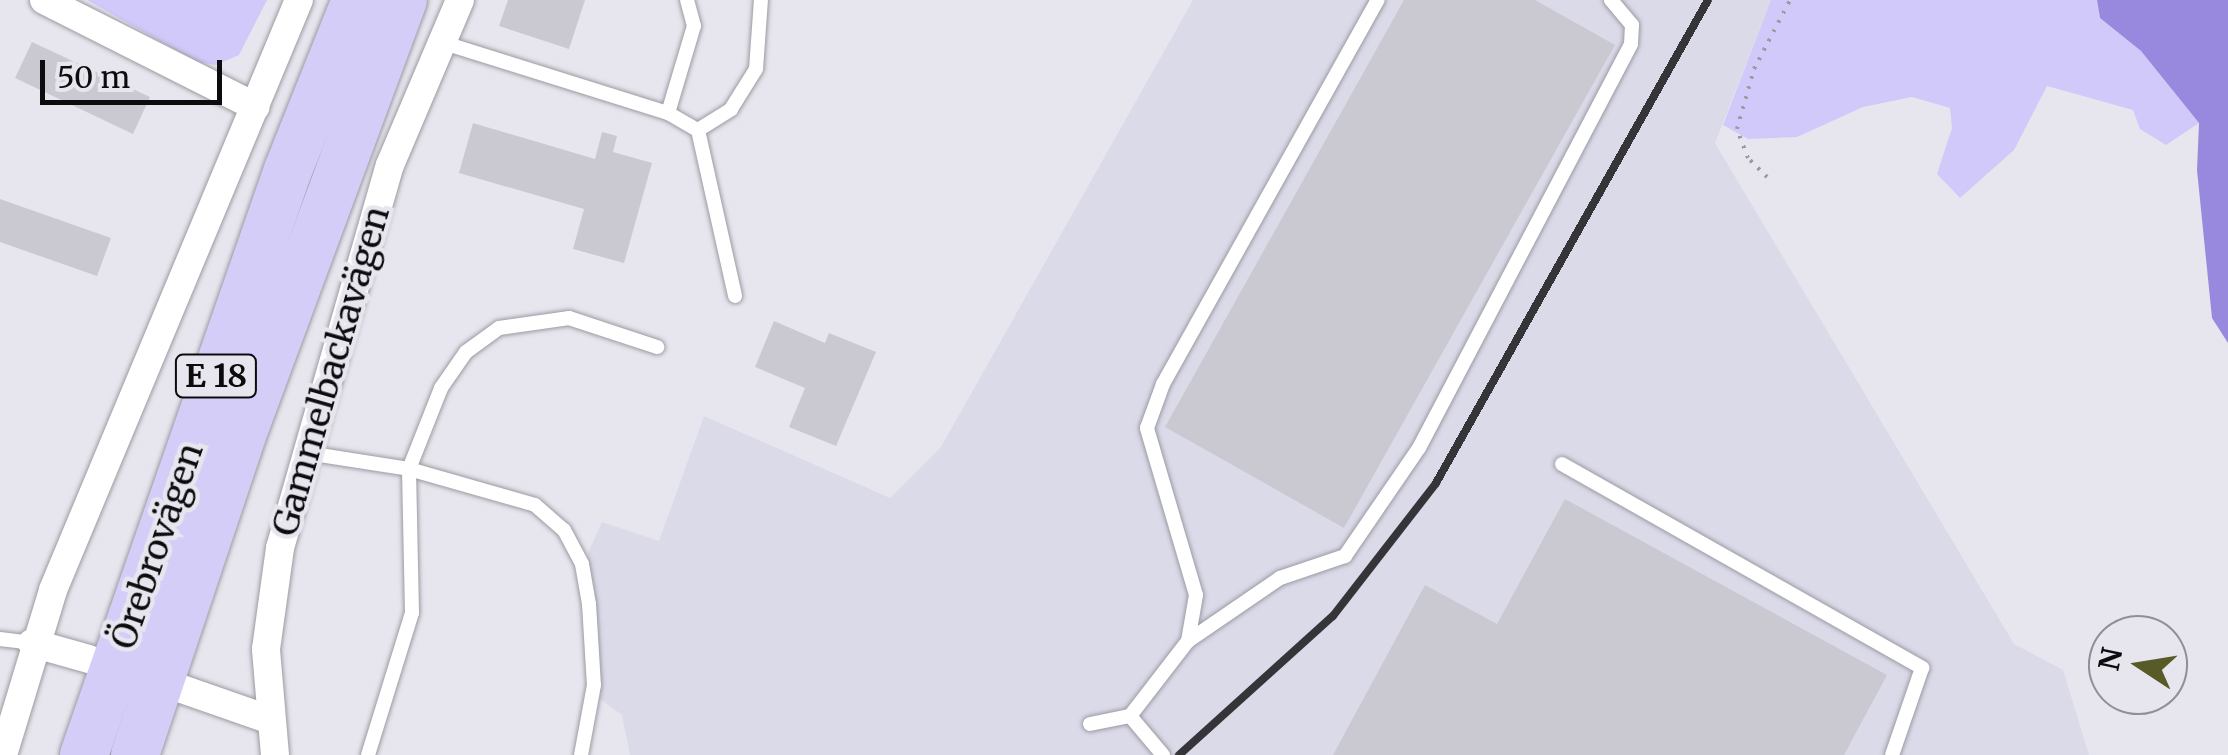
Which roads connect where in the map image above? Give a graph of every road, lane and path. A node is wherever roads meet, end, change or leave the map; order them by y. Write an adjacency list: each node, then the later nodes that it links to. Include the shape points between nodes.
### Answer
1 (44, 0): 12 (street)
2 (299, 0): 12 (street)
3 (356, 0): 30 (highway, Örebrovägen / E 18, via 288,170)
4 (403, 0): 31 (highway, Örebrovägen / E 18, via 242,435)
5 (460, 0): 11 (street, Gammelbackavägen)
6 (687, 0): 13 (lane, via 694,26)
7 (761, 0): 14 (lane, via 756,69 731,110)
8 (1378, 0): 22 (lane, via 1163,384 1147,428 1196,594)
9 (1612, 0): 22 (lane, via 1632,25 1630,44 1419,448 1345,556 1280,578)
10 (1790, 0): 15 (path, via 1754,69 1737,130 1748,158)
11 (441, 42): 13 (lane); 18 (street, Gammelbackavägen, via 367,237)
12 (256, 108): 23 (street)
13 (668, 114): 14 (lane)
14 (698, 130): 16 (lane)
15 (1767, 176)
16 (736, 296)
17 (656, 347): 20 (lane, via 569,318 499,328 466,352 441,388)
18 (307, 453): 20 (lane); 27 (street, Gammelbackavägen, via 270,598)
19 (1562, 464): 36 (lane, via 1922,668)
20 (408, 469): 33 (lane, via 412,612); 34 (lane, via 535,505 564,530 582,564 589,604 594,685)
21 (0, 639): 23 (lane)
22 (1188, 641): 26 (lane)
23 (32, 643): 24 (street); 29 (street)
24 (89, 658)
25 (178, 688): 27 (street)
26 (1130, 716): 28 (lane); 35 (lane)
27 (268, 719): 32 (street, Gammelbackavägen)
28 (1090, 724)
29 (2, 755)
30 (84, 755)
31 (135, 755)
32 (274, 755)
33 (368, 755)
34 (581, 755)
35 (1163, 755)
36 (1892, 755)

